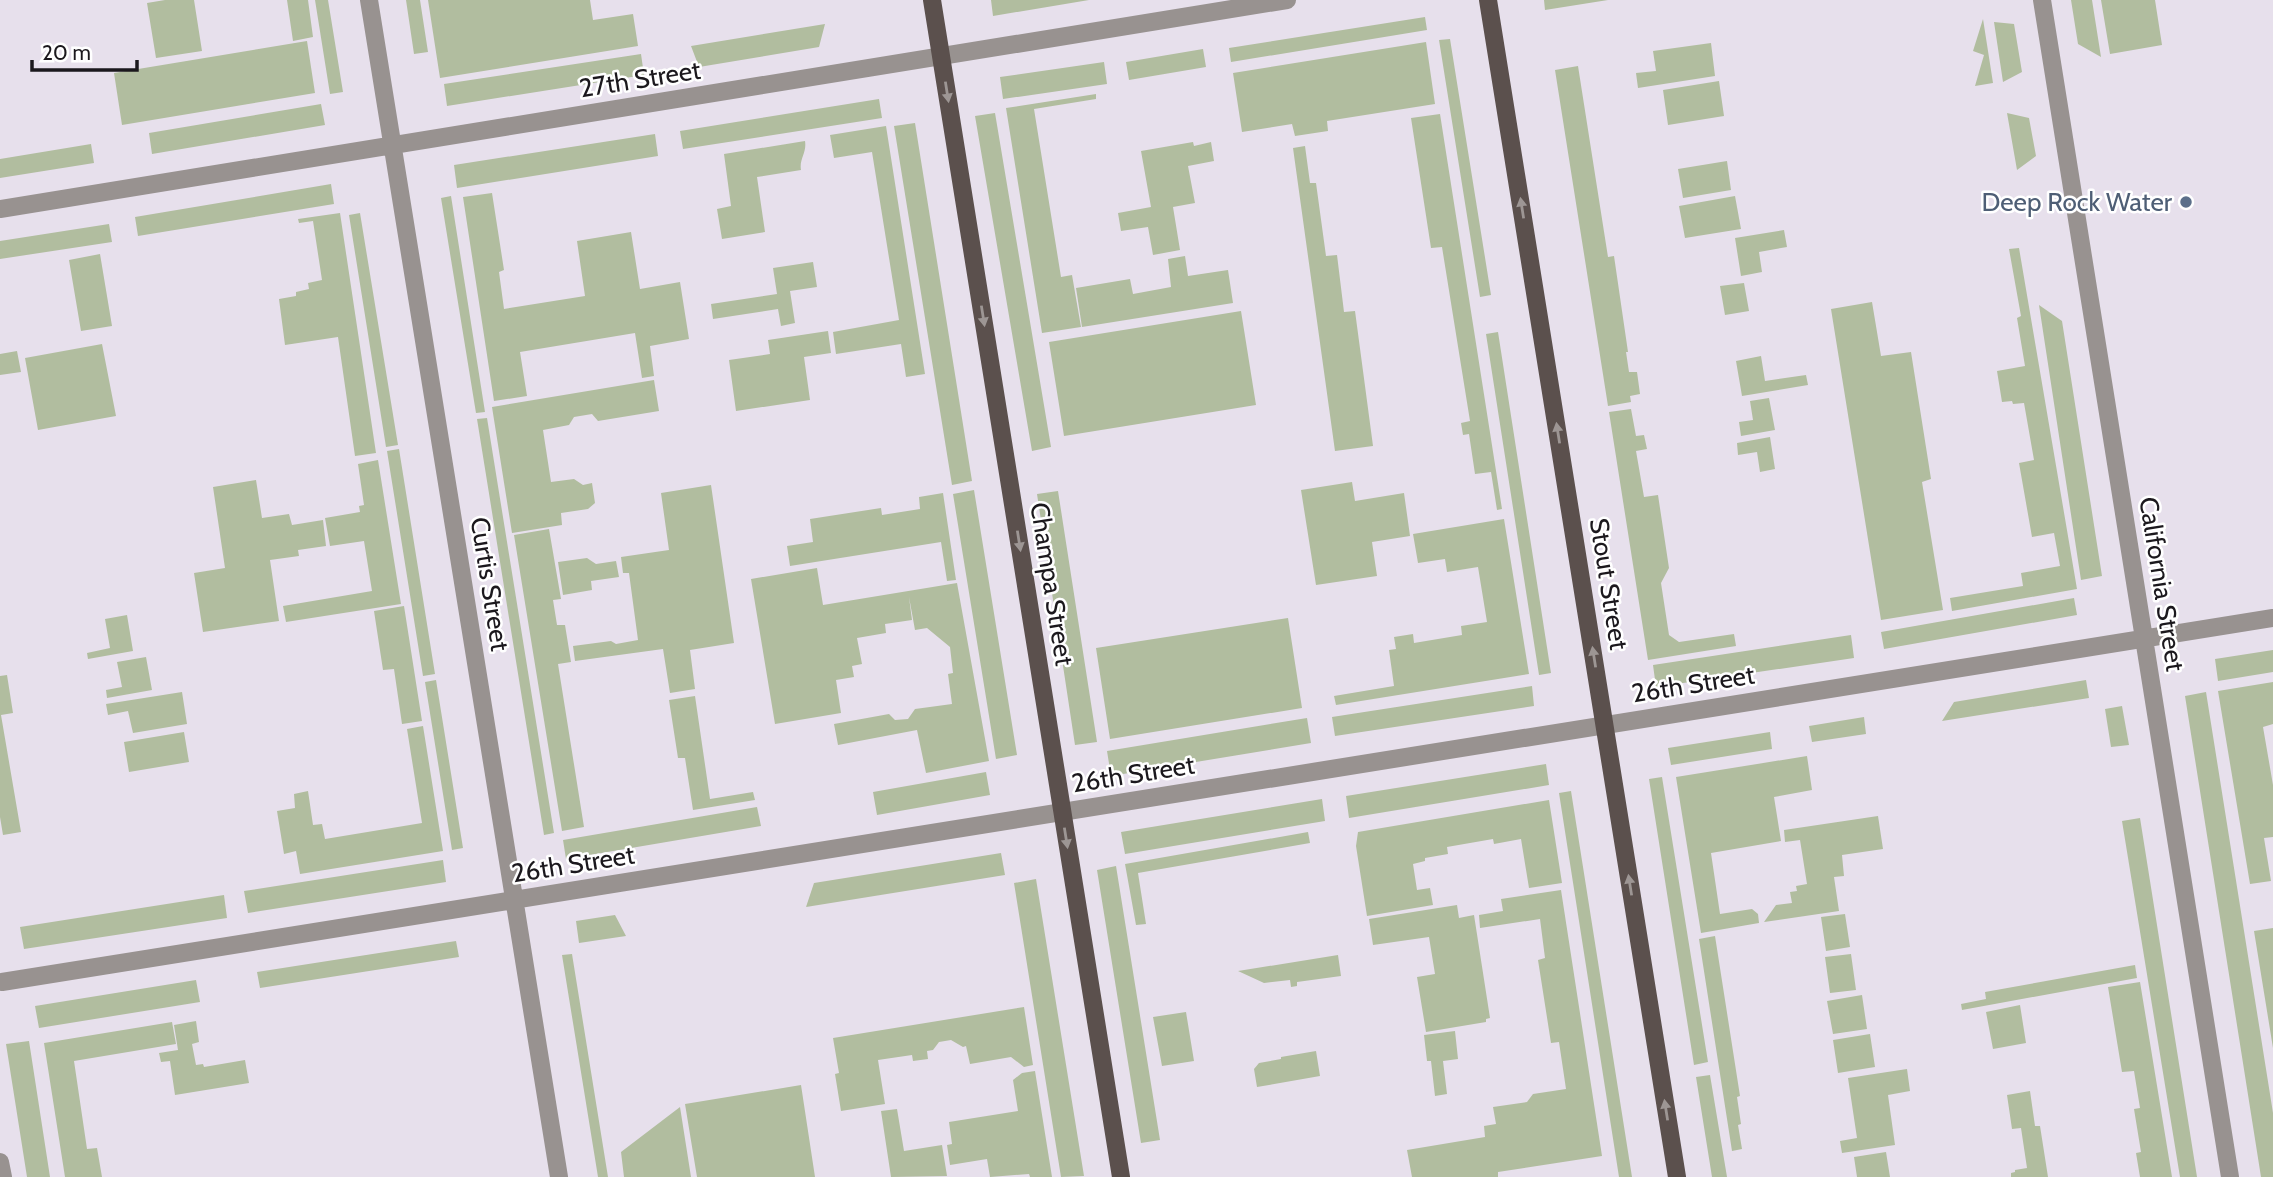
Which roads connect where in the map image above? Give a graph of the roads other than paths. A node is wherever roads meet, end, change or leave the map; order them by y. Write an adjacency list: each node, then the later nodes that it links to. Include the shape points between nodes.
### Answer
1 (369, 0): 7 (street, Curtis Street)
2 (932, 0): 6 (main road, Champa Street)
3 (1287, 0): 6 (street, 27th Street)
4 (1488, 0): 11 (main road, Stout Street, one-way to 4)
5 (2042, 0): 10 (street, California Street)
6 (942, 58): 7 (street, 27th Street); 12 (main road, Champa Street, one-way to 12)
7 (392, 146): 8 (street, 27th Street); 13 (street, Curtis Street)
8 (0, 209)
9 (2273, 618): 10 (street, 26th Street)
10 (2144, 638): 11 (street, 26th Street); 21 (street, California Street)
11 (1604, 725): 12 (street, 26th Street); 20 (main road, Stout Street, one-way to 11)
12 (1062, 812): 13 (street, 26th Street); 19 (main road, Champa Street, one-way to 19)
13 (514, 900): 14 (street, 26th Street); 18 (street, Curtis Street)
14 (1, 978): 15 (street)
15 (0, 1000)
16 (0, 1162): 17 (street)
17 (3, 1177)
18 (559, 1177)
19 (1121, 1177)
20 (1677, 1177)
21 (2230, 1177)

